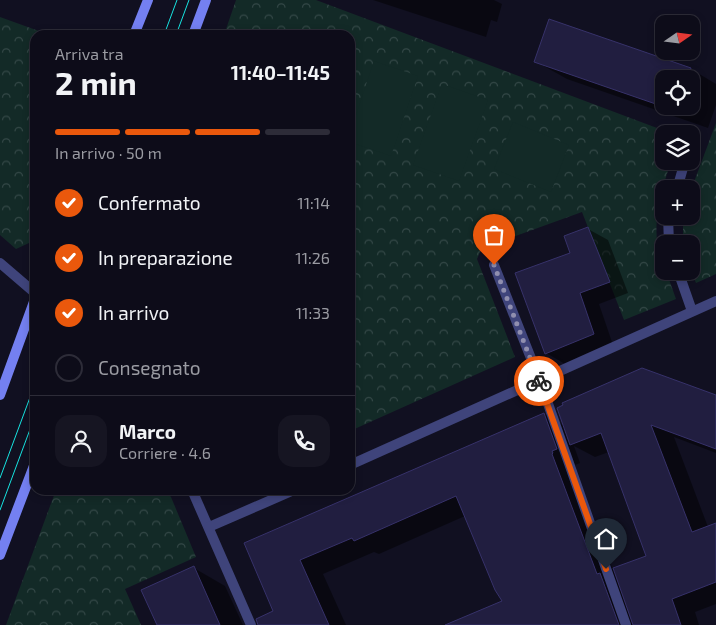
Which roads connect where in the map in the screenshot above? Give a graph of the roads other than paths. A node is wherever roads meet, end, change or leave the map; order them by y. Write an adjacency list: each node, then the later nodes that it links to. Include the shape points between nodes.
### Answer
1 (148, 0): 3 (main road)
2 (206, 0): 4 (main road)
3 (136, 30)
4 (195, 30)
5 (0, 263): 8 (street)
6 (494, 265): 12 (street)
7 (681, 280): 10 (street)
8 (30, 289)
9 (716, 302): 10 (street)
10 (692, 312): 12 (street)
11 (30, 313): 13 (main road)
12 (540, 381): 14 (street); 24 (street)
13 (0, 395)
14 (355, 463)
15 (30, 475): 17 (main road)
16 (30, 482): 17 (street)
17 (24, 489): 22 (main road)
18 (188, 495): 21 (street)
19 (194, 495): 21 (street)
20 (283, 495): 21 (street)
21 (209, 527): 23 (street)
22 (0, 555)
23 (251, 625)
24 (626, 625)

